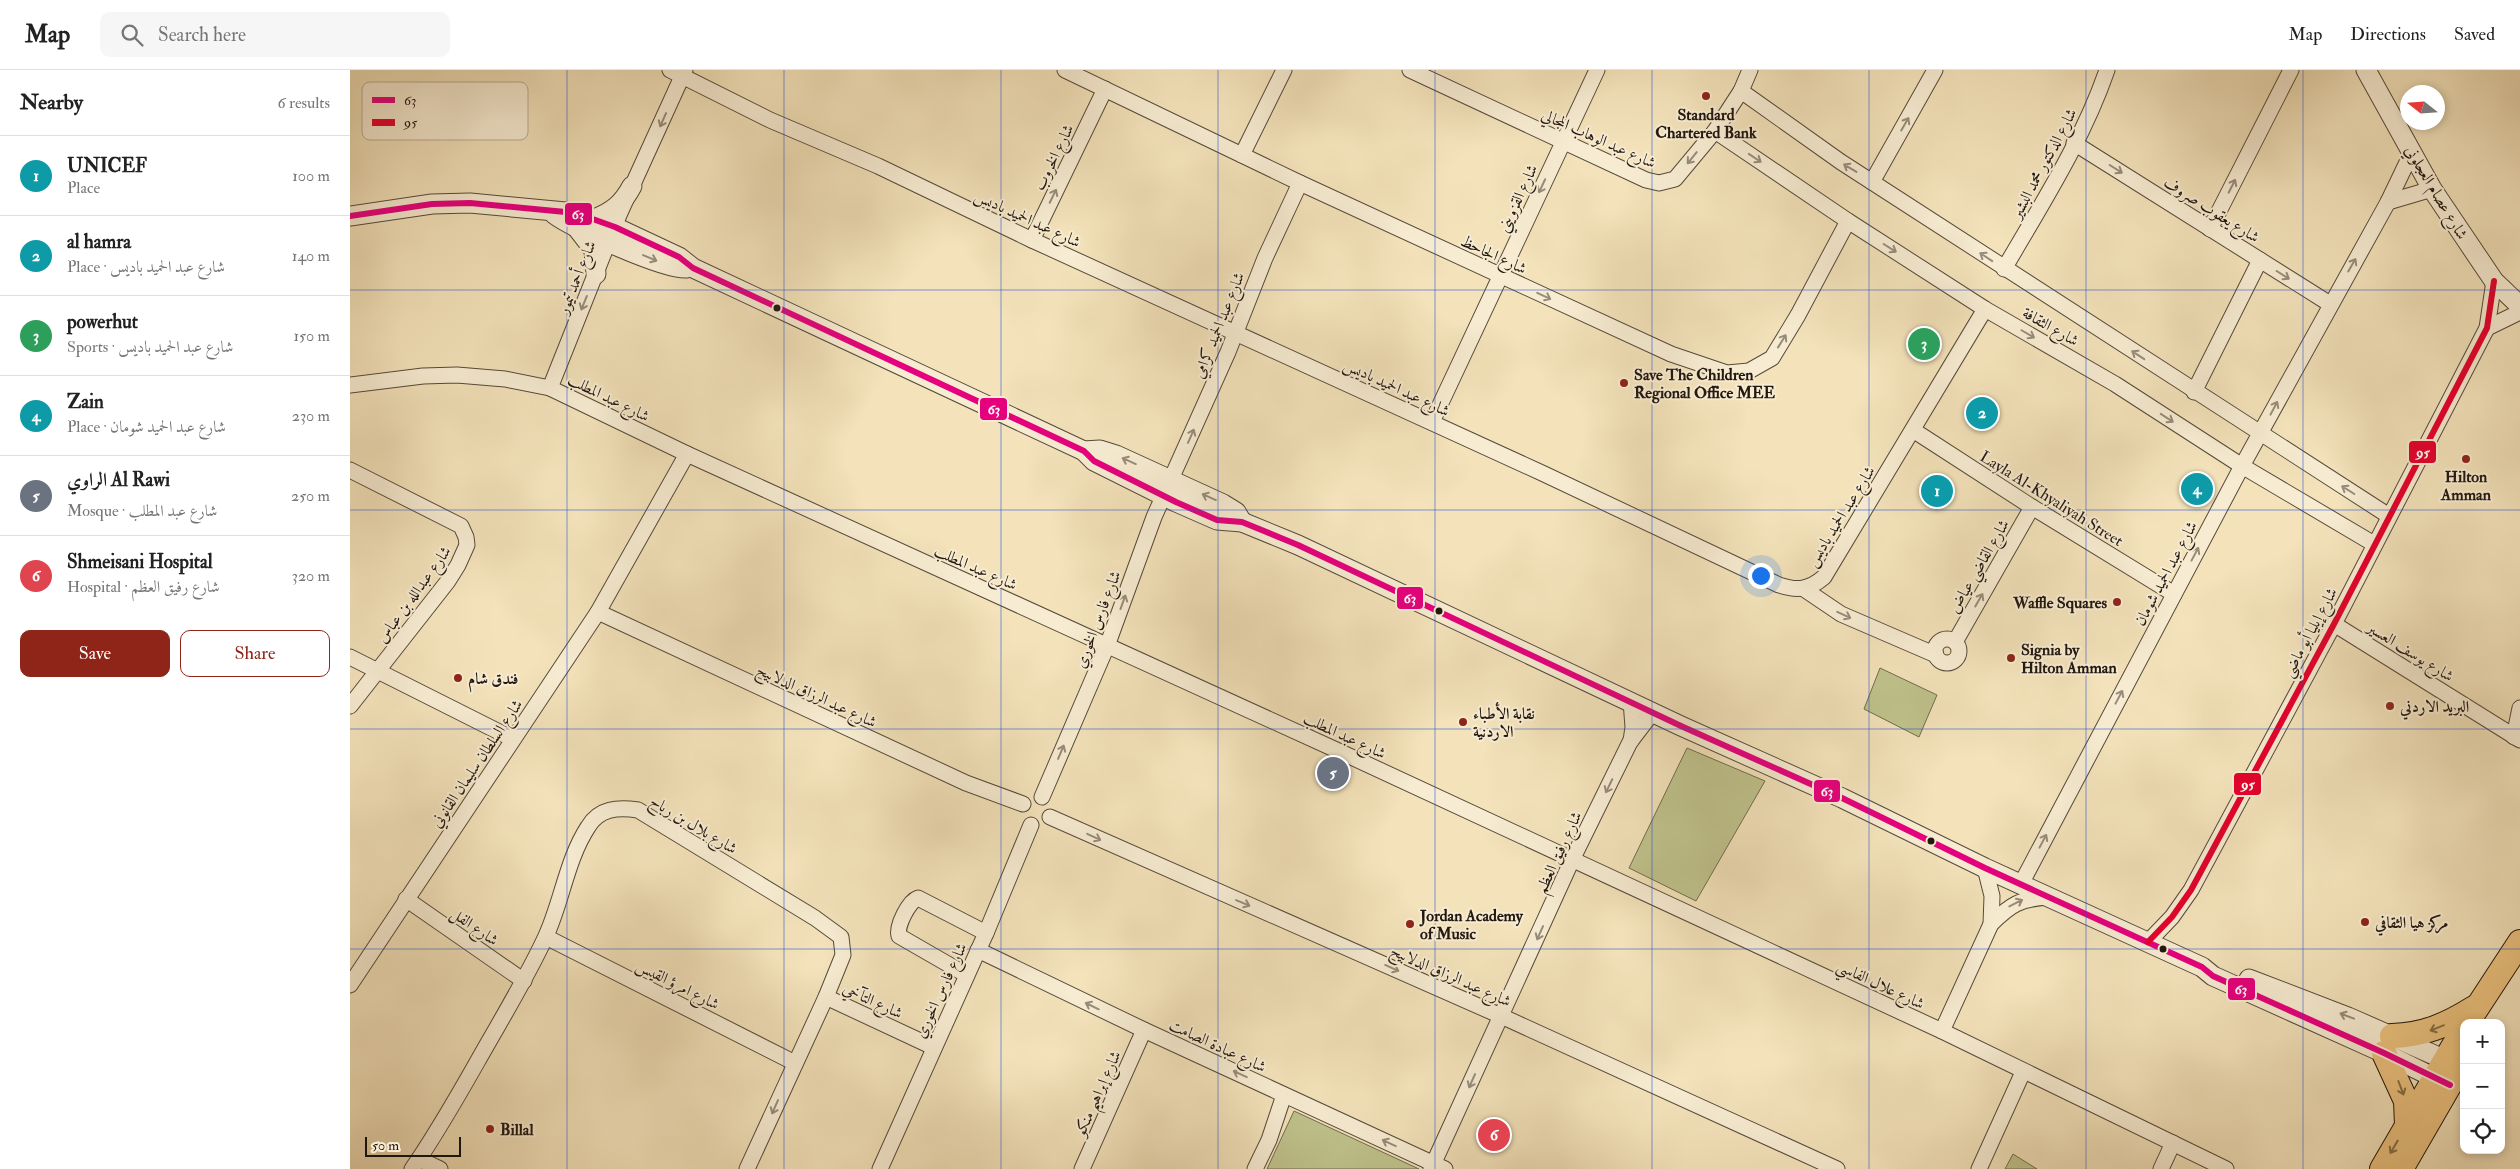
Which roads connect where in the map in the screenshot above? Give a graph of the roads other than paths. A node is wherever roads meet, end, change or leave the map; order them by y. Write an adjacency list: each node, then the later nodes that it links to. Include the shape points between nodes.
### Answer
1 (1065, 70): 12 (street, شارع الجاحظ)
2 (1284, 70): 18 (street)
3 (1410, 70): 11 (street, شارع عبد الوهاب المجالي)
4 (1597, 70): 15 (street, شارع القزويني)
5 (1750, 70): 13 (street, شارع عبد الوهاب المجالي)
6 (1936, 70): 19 (street, one-way to 6)
7 (2108, 70): 16 (street, شارع الدكتور محمد البشير)
8 (2291, 70): 29 (street, one-way to 8)
9 (2366, 70): 17 (street, شارع عصام العجلوني)
10 (679, 72): 21 (street, شارع أحمد تيمور, one-way to 21); 31 (street, شارع عبد الحميد باديس, via 770,120 878,166)
11 (1437, 76): 15 (street, شارع عبد الوهاب المجالي)
12 (1105, 89): 18 (street, شارع الجاحظ); 31 (street, شارع الخروب, one-way to 12)
13 (1741, 90): 14 (street, شارع عبد الوهاب المجالي); 19 (street, شارع الثقافة, one-way to 13)
14 (1715, 131): 15 (street, شارع عبد الوهاب المجالي, one-way to 15, via 1675,179 1660,183 1646,180); 27 (street, شارع الثقافة, one-way to 27)
15 (1563, 142): 35 (street, شارع القزويني, one-way to 35)
16 (2074, 144): 29 (street, شارع يعقوب صروف, one-way to 29); 33 (street, شارع الدكتور محمد البشير)
17 (2412, 152): 22 (street, شارع عصام العجلوني); 23 (street, شارع عبد الحميد شومان)
18 (1242, 155): 20 (street, شارع الجاحظ)
19 (1872, 182): 33 (street, شارع الثقافة, one-way to 19)
20 (1300, 184): 35 (street, شارع الجاحظ); 42 (street, شارع عبد الحميد كرامي)
21 (632, 186): 26 (street, via 616,208); 30 (street, شارع أحمد تيمور)
22 (2432, 189): 23 (street); 36 (street, شارع عصام العجلوني)
23 (2388, 202): 37 (street, شارع عبد الحميد شومان, one-way to 23)
24 (550, 212): 25 (street, via 470,202); 26 (street, via 576,213); 28 (street)
25 (350, 216)
26 (594, 219): 30 (street)
27 (1848, 221): 35 (street, شارع الجاحظ, one-way to 27, via 1671,354 1722,372 1740,373 1772,358); 39 (street, شارع الثقافة, one-way to 39)
28 (576, 228): 30 (street); 34 (street, via 594,250)
29 (2210, 229): 32 (street, شارع يعقوب صروف)
30 (612, 234): 34 (street, شارع أحمد تيمور); 52 (street, via 670,267 693,268 1084,451 1108,452)
31 (1032, 240): 42 (street, شارع عبد الحميد باديس)
32 (2260, 260): 37 (street, شارع يعقوب صروف, one-way to 37); 45 (street)
33 (2004, 269): 45 (street, شارع الثقافة, one-way to 33)
34 (596, 274): 44 (street, شارع أحمد تيمور, one-way to 44)
35 (1500, 276): 46 (street, شارع القزويني)
36 (2494, 281): 38 (street, شارع عصام العجلوني); 41 (street, شارع إيليا أبو ماضي)
37 (2330, 304): 48 (street, شارع عبد الحميد شومان, one-way to 37)
38 (2520, 306)
39 (1985, 309): 47 (street, شارع عبد الحميد باديس); 50 (street, شارع الثقافة, one-way to 50, via 2115,384)
40 (2520, 312): 41 (street)
41 (2487, 328): 54 (street, شارع إيليا أبو ماضي)
42 (1235, 332): 46 (street, شارع عبد الحميد باديس); 52 (street, شارع عبد الحميد كرامي, one-way to 42)
43 (350, 385): 44 (street, شارع عبد المطلب, via 423,376 457,376 506,379)
44 (550, 388): 49 (street, شارع عبد المطلب)
45 (2194, 392): 48 (street, شارع الثقافة)
46 (1432, 422): 56 (street, شارع عبد الحميد باديس, via 1779,585)
47 (1912, 430): 53 (street, Layla Al-Khyaliyah Street); 56 (street, شارع عبد الحميد باديس, via 1824,577 1814,586)
48 (2260, 434): 50 (street, شارع عبد الحميد شومان); 54 (street, شارع الثقافة, one-way to 48)
49 (687, 454): 58 (street, شارع السلطان سليمان القانوني); 60 (street, شارع عبد المطلب)
50 (2242, 466): 55 (street, شارع الثقافة); 57 (street, شارع عبد الحميد شومان, one-way to 50)
51 (350, 470): 62 (street, شارع عبدالله بن عباس, via 439,513 460,526 466,537 464,554 448,581)
52 (1167, 488): 60 (street, شارع فارس الخوري, one-way to 52); 63 (street, via 1230,507 1242,522 1372,579)
53 (2032, 507): 56 (street, شارع القاضي عياض, one-way to 53, via 1841,614 1936,656 1936,647 1942,640 1955,642); 57 (street, Layla Al-Khyaliyah Street)
54 (2389, 516): 55 (street, شارع إيليا أبو ماضي)
55 (2374, 544): 59 (street, شارع إيليا أبو ماضي)
56 (1804, 589)
57 (2174, 594): 76 (street, شارع عبد الحميد شومان, one-way to 57)
58 (598, 612): 68 (street, شارع السلطان سليمان القانوني); 71 (street, شارع عبد الرزاق الدلابيح, via 966,783)
59 (2334, 624): 67 (street, شارع يوسف العسير); 82 (street, شارع إيليا أبو ماضي, via 2191,890 2172,917)
60 (1107, 646): 70 (street, شارع فارس الخوري, one-way to 60); 74 (street, شارع عبد المطلب)
61 (350, 658): 62 (street)
62 (378, 670): 64 (street, شارع عبدالله بن عباس); 68 (street)
63 (1630, 701): 66 (street); 69 (street, شارع رفيق العظم, via 1633,727)
64 (350, 706)
65 (2520, 708): 67 (street)
66 (1653, 712): 69 (street, شارع رفيق العظم); 75 (street, via 1842,798)
67 (2517, 738)
68 (512, 739): 78 (street, شارع السلطان سليمان القانوني)
69 (1630, 742): 74 (street, شارع رفيق العظم, one-way to 74)
70 (1042, 797): 71 (street, via 1029,798); 72 (street, via 1051,808)
71 (1023, 804): 73 (street, via 1022,814)
72 (1050, 816): 73 (street, via 1042,825); 90 (street, شارع عبد الرزاق الدلابيح, one-way to 90)
73 (1031, 825): 80 (street, شارع فارس الخوري)
74 (1572, 860): 90 (street, شارع رفيق العظم, one-way to 90); 93 (street, شارع علال الفاسي)
75 (1985, 868): 76 (street); 79 (street, via 1992,896)
76 (2021, 884): 77 (street)
77 (2048, 897): 79 (street, one-way to 77, via 2017,902); 82 (street)
78 (406, 899): 87 (street, شارع الفل); 88 (street, شارع السلطان سليمان القانوني)
79 (1991, 924): 93 (street)
80 (986, 933): 84 (street, شارع فارس الخوري); 86 (street, via 918,898 913,901 899,927 899,936)
81 (546, 937): 87 (street, شارع بلال بن رباح); 89 (street, شارع بلال بن رباح, via 588,827 598,815 611,809 638,810 835,931 841,937 843,955); 97 (street, شارع امرؤ القيس)
82 (2148, 942): 95 (street, via 2202,966 2213,976)
83 (2520, 942): 91 (main road)
84 (978, 950): 86 (street, شارع فارس الخوري); 92 (street, شارع عبادة الصامت, one-way to 84)
85 (2520, 968): 91 (main road)
86 (966, 974): 96 (street, شارع فارس الخوري)
87 (524, 981): 103 (street, شارع بلال بن رباح)
88 (350, 985)
89 (826, 998): 96 (street, شارع التآخي); 97 (street, شارع بلال بن رباح)
90 (1501, 1016): 104 (street, شارع رفيق العظم, one-way to 104); 110 (street, شارع عبد الرزاق الدلابيح)
91 (2477, 1017): 95 (main road, one-way to 95, via 2456,1020)
92 (1144, 1030): 100 (street, شارع عبادة الصامت, one-way to 92); 108 (street, شارع إبراهيم منكو)
93 (1942, 1031): 99 (street, شارع علال الفاسي)
94 (2460, 1041): 98 (main road)
95 (2388, 1044): 98 (street); 101 (main road, one-way to 101, via 2406,1101)
96 (933, 1047): 107 (street, شارع فارس الخوري)
97 (795, 1062): 106 (street, شارع بلال بن رباح, one-way to 106)
98 (2451, 1070): 101 (main road); 115 (main road)
99 (2023, 1072): 102 (street, شارع علال الفاسي); 111 (street)
100 (1284, 1095): 104 (street, شارع عبادة الصامت, one-way to 100); 109 (street)
101 (2407, 1125): 114 (main road, one-way to 114)
102 (2173, 1144): 112 (street); 113 (street, شارع علال الفاسي)
103 (415, 1164): 105 (street)
104 (1437, 1167)
105 (440, 1169)
106 (747, 1169)
107 (880, 1169)
108 (1082, 1169)
109 (1256, 1169)
110 (1837, 1169)
111 (1979, 1169)
112 (2161, 1169)
113 (2226, 1169)
114 (2382, 1169)
115 (2401, 1169)

